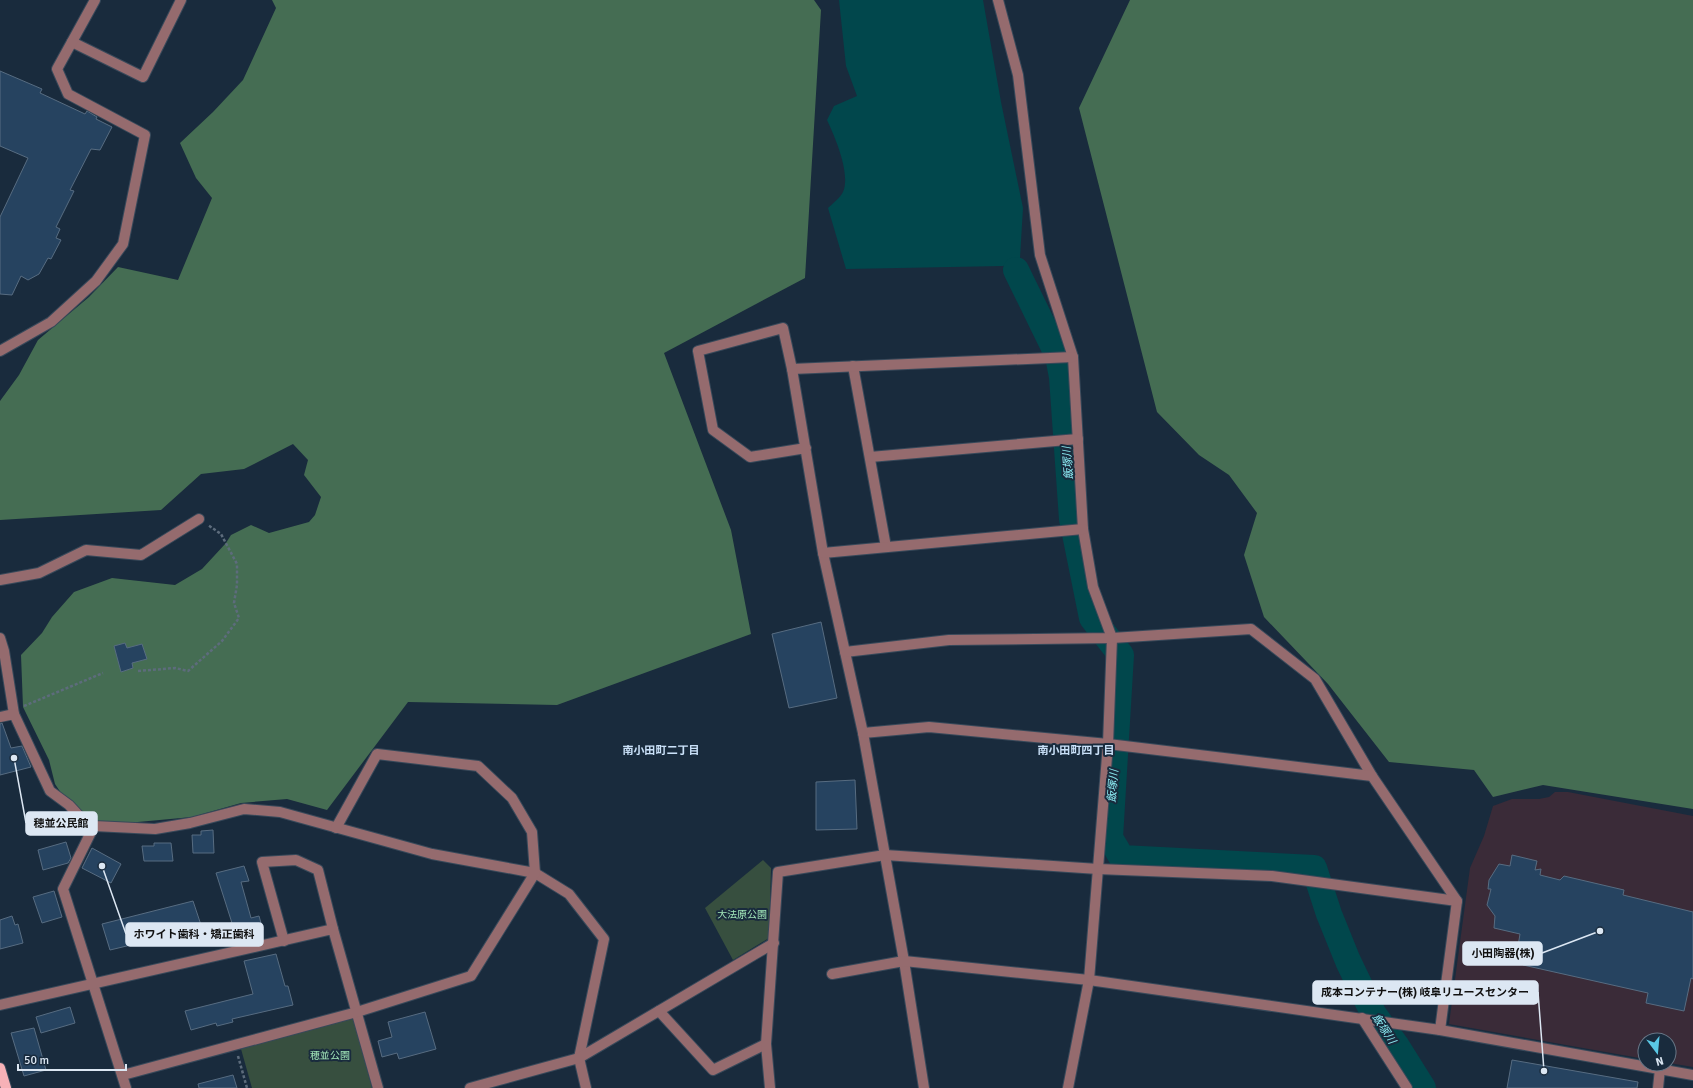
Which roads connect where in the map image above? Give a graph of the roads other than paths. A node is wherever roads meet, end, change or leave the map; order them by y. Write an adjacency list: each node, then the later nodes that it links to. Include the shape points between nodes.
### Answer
1 (95, 0): 4 (street)
2 (181, 0): 4 (street, via 143,77)
3 (998, 0): 6 (street, via 1018,75 1040,255)
4 (72, 42): 5 (street, via 58,69 68,94 145,135 123,244 96,280 52,322)
5 (0, 351)
6 (1073, 357): 7 (street); 9 (street)
7 (853, 366): 8 (street); 11 (street)
8 (792, 368): 10 (street); 10 (street, via 783,328 698,351 713,430 750,457)
9 (1078, 439): 11 (street); 13 (street)
10 (806, 448): 15 (street)
11 (870, 457): 14 (street)
12 (199, 519): 16 (street, via 141,555 86,550 39,573)
13 (1083, 529): 14 (street); 18 (street, via 1093,587)
14 (886, 547): 15 (street)
15 (823, 553): 19 (street)
16 (0, 580)
17 (0, 638): 20 (street)
18 (1112, 638): 19 (street, via 949,640); 23 (street); 24 (street, via 1251,629 1315,679)
19 (845, 652): 22 (street)
20 (13, 712): 21 (street); 25 (street, via 50,791)
21 (0, 717)
22 (862, 733): 23 (street, via 929,727); 27 (street)
23 (1108, 744): 24 (street); 28 (street)
24 (1372, 776): 30 (street)
25 (94, 826): 26 (street, via 155,829 244,809 280,812); 37 (street, via 63,889)
26 (336, 828): 29 (street, via 432,854); 29 (street, via 377,754 478,766 512,798 532,832)
27 (885, 855): 28 (street); 33 (street, via 778,872); 34 (street)
28 (1098, 869): 30 (street, via 1272,876); 36 (street)
29 (535, 873): 40 (street, via 471,976); 44 (street, via 569,894 604,939)
30 (1457, 901): 42 (street)
31 (333, 929): 32 (street); 32 (street, via 318,870 296,860 262,862); 40 (street)
32 (284, 941): 37 (street)
33 (774, 943): 39 (street); 43 (street)
34 (904, 961): 35 (street); 36 (street); 57 (street)
35 (832, 974)
36 (1089, 980): 41 (street); 58 (street)
37 (93, 984): 38 (street); 49 (street)
38 (0, 1005)
39 (659, 1011): 43 (street, via 714,1070); 44 (street)
40 (357, 1012): 49 (street); 53 (street)
41 (1362, 1018): 42 (street); 59 (street)
42 (1440, 1030): 45 (street)
43 (766, 1044): 56 (street)
44 (579, 1058): 54 (street); 55 (street)
45 (1637, 1065)
46 (0, 1068): 51 (main road)
47 (1660, 1072): 60 (street)
48 (1676, 1072): 50 (street)
49 (123, 1075): 52 (street)
50 (1693, 1075)
51 (6, 1088)
52 (126, 1088)
53 (378, 1088)
54 (470, 1088)
55 (586, 1088)
56 (770, 1088)
57 (924, 1088)
58 (1068, 1088)
59 (1407, 1088)
60 (1658, 1088)

